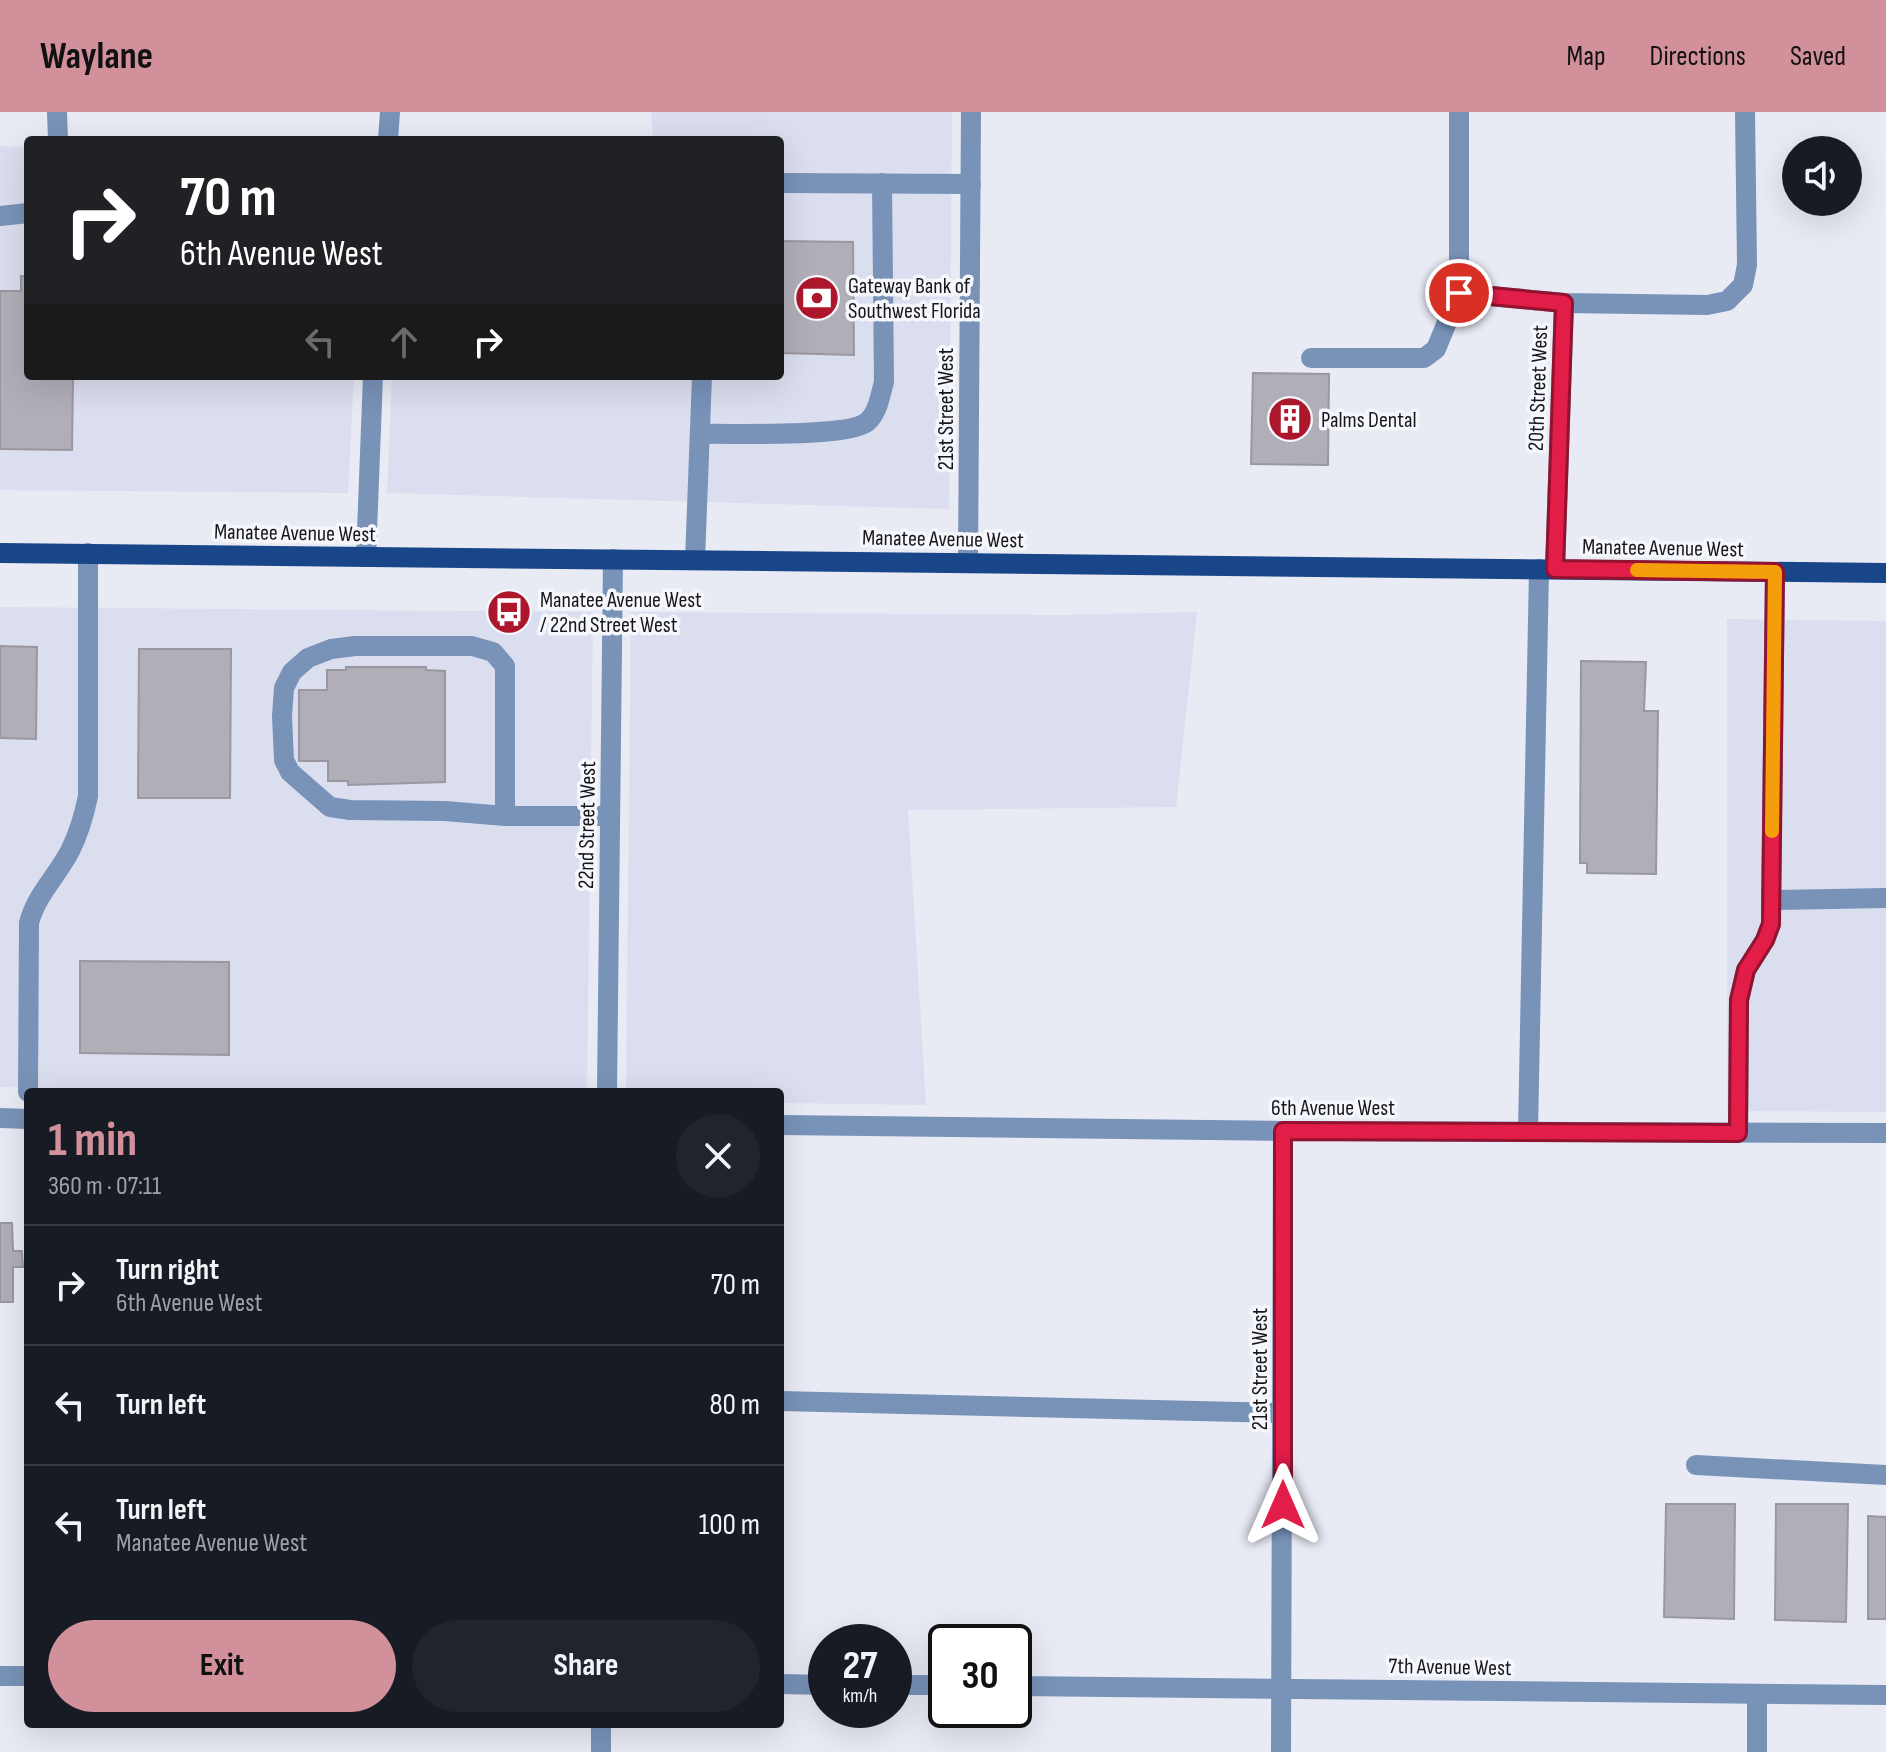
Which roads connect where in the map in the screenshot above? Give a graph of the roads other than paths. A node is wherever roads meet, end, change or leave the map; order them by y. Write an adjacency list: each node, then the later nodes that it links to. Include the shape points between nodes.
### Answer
1 (57, 112): 6 (street)
2 (390, 112): 7 (street)
3 (971, 112): 10 (street, 21st Street West)
4 (1459, 112): 13 (street)
5 (1745, 112): 14 (street, via 1743,285 1727,301 1707,305)
6 (58, 136)
7 (388, 136)
8 (784, 183): 9 (street)
9 (882, 183): 10 (street); 18 (street, via 884,382 867,423 843,431)
10 (971, 184): 24 (street, 21st Street West)
11 (24, 213): 12 (street)
12 (0, 216)
13 (1459, 293): 14 (street, 20th Street West); 15 (street, via 1436,349 1424,358)
14 (1564, 303): 25 (street, 20th Street West)
15 (1311, 358)
16 (373, 380): 21 (street)
17 (702, 380): 18 (street)
18 (700, 434): 23 (street)
19 (0, 553): 20 (main road, Manatee Avenue West)
20 (88, 553): 21 (main road, Manatee Avenue West); 32 (street, via 88,796 70,851 34,906 29,923)
21 (366, 557): 22 (main road, Manatee Avenue West)
22 (613, 559): 23 (main road, Manatee Avenue West); 29 (street, 22nd Street West)
23 (695, 560): 24 (main road, Manatee Avenue West)
24 (968, 563): 25 (main road, Manatee Avenue West)
25 (1547, 569): 26 (main road, Manatee Avenue West); 38 (street, 20th Street West)
26 (1775, 572): 27 (main road, Manatee Avenue West); 31 (street)
27 (1886, 573)
28 (505, 816): 28 (street, via 505,666 493,652 472,646 355,646 308,658 292,672 284,688 284,760 290,772 330,807); 29 (street)
29 (610, 816): 33 (street, 22nd Street West)
30 (1886, 898): 31 (street)
31 (1771, 900): 39 (street, via 1771,924 1746,970 1739,1000)
32 (28, 1088)
33 (607, 1088)
34 (0, 1118): 35 (street)
35 (24, 1119)
36 (784, 1125): 37 (street, 6th Avenue West)
37 (1283, 1131): 38 (street, 6th Avenue West); 42 (street, 21st Street West)
38 (1528, 1132): 39 (street, 6th Avenue West)
39 (1738, 1133): 40 (street, 6th Avenue West)
40 (1886, 1133)
41 (784, 1401): 42 (street)
42 (1283, 1413): 50 (street, 21st Street West)
43 (1696, 1465): 44 (street)
44 (1886, 1475)
45 (0, 1676): 46 (street)
46 (24, 1676)
47 (784, 1684): 48 (street)
48 (808, 1685)
49 (1032, 1686): 50 (street, 7th Avenue West)
50 (1283, 1687): 51 (street, 7th Avenue West); 55 (street, 21st Street West)
51 (1757, 1694): 52 (street, 7th Avenue West); 56 (street)
52 (1886, 1695)
53 (601, 1728): 54 (street)
54 (601, 1752)
55 (1281, 1752)
56 (1757, 1752)

